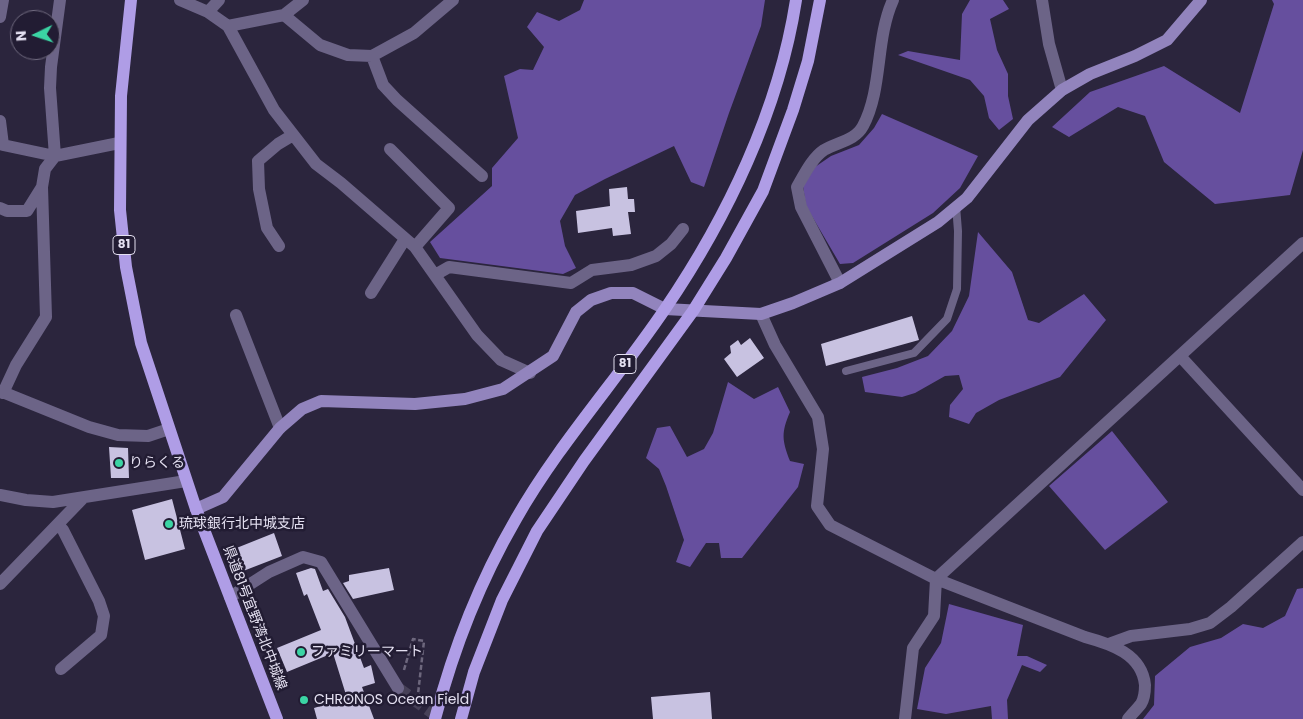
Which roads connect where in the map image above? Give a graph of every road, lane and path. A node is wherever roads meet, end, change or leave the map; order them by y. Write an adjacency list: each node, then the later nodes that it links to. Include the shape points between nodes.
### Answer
1 (4, 0): 15 (street)
2 (60, 0): 23 (street, via 50,88)
3 (132, 0): 21 (main road, 県道81号宜野湾北中城線 / 81)
4 (180, 0): 13 (street)
5 (219, 0): 13 (street)
6 (303, 0): 14 (street)
7 (453, 0): 17 (street, via 414,33)
8 (796, 0): 35 (main road, 81, via 786,50 744,173 702,252)
9 (820, 0): 36 (main road, 81, via 808,61 763,191)
10 (893, 0): 33 (street, via 886,14 872,104 862,128 845,142 824,150 797,187 801,207)
11 (1042, 0): 18 (street, via 1049,44)
12 (1201, 0): 18 (street, via 1167,40)
13 (208, 12): 16 (street)
14 (284, 15): 16 (street); 17 (street, via 320,45 348,55)
15 (0, 17)
16 (228, 26): 20 (street, via 274,110)
17 (372, 56): 24 (street, via 383,85)
18 (1062, 90): 26 (street, via 1028,120 967,198)
19 (0, 121): 23 (street, via 3,145)
20 (293, 135): 29 (street, via 316,164); 31 (street, via 258,162 259,189 267,228)
21 (119, 143): 23 (street); 44 (main road, 県道81号宜野湾北中城線 / 81, via 120,210 126,267 141,343)
22 (390, 149): 29 (street, via 448,208)
23 (55, 156): 25 (street, via 45,169)
24 (482, 176)
25 (42, 186): 27 (street, via 27,211); 42 (street, via 46,317)
26 (956, 206): 33 (street, via 938,222); 40 (lane, via 957,289 947,319 914,353)
27 (0, 208)
28 (682, 229): 32 (street, via 656,256 631,265 592,270 571,282 449,267)
29 (410, 243): 32 (street); 34 (street)
30 (1303, 243): 39 (street)
31 (279, 246)
32 (435, 275): 41 (street, via 477,335 500,360)
33 (840, 283): 37 (street)
34 (370, 293)
35 (665, 309): 36 (street); 41 (street, via 633,293 611,292 591,300 576,312 553,356); 61 (main road, 81, via 557,456 516,519 468,620 444,682)
36 (693, 311): 37 (street); 62 (main road, 81, via 537,531 502,600)
37 (761, 314): 52 (street, via 775,345 818,417 823,449 817,506 830,525)
38 (236, 316): 43 (street)
39 (1180, 356): 46 (street); 52 (street)
40 (846, 371)
41 (530, 373): 43 (street, via 503,390 465,399 415,404 321,401 302,409)
42 (1, 392): 44 (street, via 118,435 148,436)
43 (280, 428): 49 (street, via 223,497)
44 (169, 429): 45 (main road, 県道81号宜野湾北中城線 / 81)
45 (186, 481): 48 (street); 49 (main road, 県道81号宜野湾北中城線 / 81)
46 (1303, 490)
47 (0, 495): 48 (street, via 53,502)
48 (84, 497): 50 (street)
49 (196, 509): 54 (main road, 県道81号宜野湾北中城線 / 81)
50 (58, 525): 53 (street); 56 (street, via 104,616 101,635)
51 (1303, 542): 55 (street, via 1210,622 1190,629 1131,636)
52 (936, 579): 55 (street, via 1085,638); 63 (street, via 934,616 914,648)
53 (0, 584)
54 (230, 597): 58 (street, via 269,572 303,557 321,562); 60 (main road, 県道81号宜野湾北中城線 / 81)
55 (1110, 644): 64 (street, via 1132,657 1144,674 1142,702)
56 (61, 669)
57 (404, 671): 59 (path, via 413,639 424,641)
58 (398, 688)
59 (418, 694)
60 (277, 719)
61 (435, 719)
62 (460, 719)
63 (905, 719)
64 (1128, 719)

